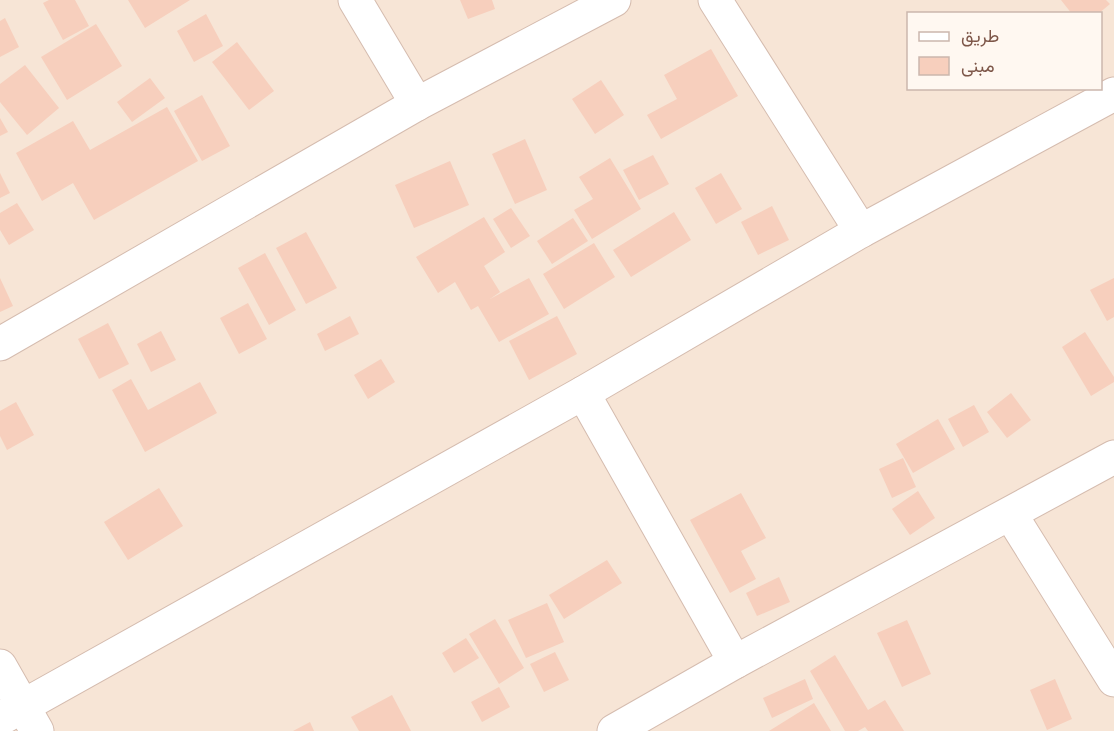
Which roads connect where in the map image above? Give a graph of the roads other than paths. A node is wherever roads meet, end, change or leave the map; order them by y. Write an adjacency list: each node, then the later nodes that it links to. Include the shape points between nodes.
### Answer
1 (355, 0): 5 (street)
2 (614, 0): 5 (street)
3 (714, 0): 6 (street)
4 (1114, 94): 6 (street)
5 (417, 104): 7 (street)
6 (861, 231): 8 (street)
7 (0, 344)
8 (583, 393): 11 (street); 14 (street)
9 (1114, 457): 10 (street)
10 (1011, 515): 11 (street); 13 (street)
11 (735, 662): 15 (street)
12 (0, 666): 14 (street)
13 (1114, 680)
14 (20, 719)
15 (614, 731)

